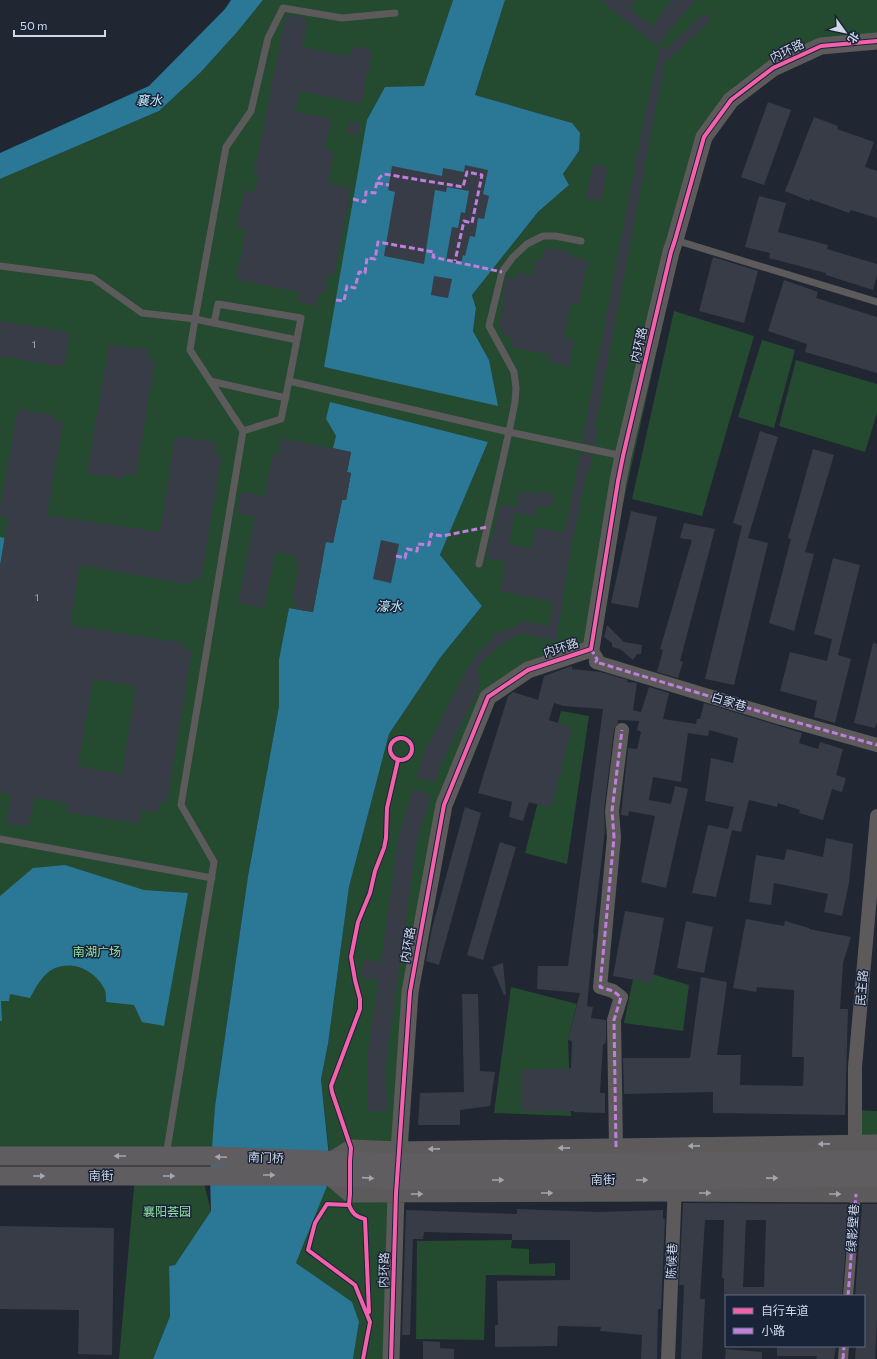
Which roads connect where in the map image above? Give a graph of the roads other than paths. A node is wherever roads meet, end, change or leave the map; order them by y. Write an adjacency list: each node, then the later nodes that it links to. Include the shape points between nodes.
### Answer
1 (396, 13): 7 (lane, via 342,18 283,8 268,38 251,111 226,147)
2 (877, 42): 3 (street, 内环路, via 821,46 773,68 731,100 704,137)
3 (675, 240): 6 (lane); 15 (street, 内环路)
4 (581, 241): 14 (lane, via 544,236 527,244 502,272 489,326 514,372 515,402)
5 (0, 266): 7 (lane, via 94,278 142,313)
6 (877, 302)
7 (196, 319): 8 (lane); 10 (lane, via 190,350)
8 (214, 323): 9 (lane); 9 (lane, via 218,304 301,318)
9 (297, 340): 11 (lane)
10 (210, 381): 12 (lane); 13 (lane)
11 (289, 381): 12 (lane); 14 (lane)
12 (286, 398): 13 (lane, via 282,419)
13 (243, 431): 22 (lane, via 181,805 214,862)
14 (509, 432): 15 (lane); 16 (lane)
15 (623, 456): 17 (street, 内环路)
16 (479, 564)
17 (591, 649): 19 (street, 白家巷, via 597,659 596,662); 31 (street, 内环路, via 528,670 488,698 444,804 410,992)
18 (622, 730): 24 (street, via 612,811 614,837 600,987 621,997 614,1020)
19 (877, 745)
20 (877, 816): 30 (street, 民主路, via 855,1067)
21 (0, 839): 22 (lane)
22 (212, 878): 26 (lane)
23 (877, 1143): 30 (street)
24 (616, 1147): 30 (street, one-way to 24); 31 (street, one-way to 31)
25 (0, 1156): 26 (main road, 南街, one-way to 25)
26 (166, 1156): 27 (main road, 南街)
27 (201, 1156): 29 (main road, 南门桥, one-way to 27)
28 (877, 1160): 30 (main road, 南街)
29 (329, 1168): 31 (main road, 南街); 31 (street, one-way to 31, via 350,1194); 32 (main road, 南门桥, one-way to 29)
30 (855, 1168): 34 (main road, 南街); 35 (main road, 南街); 35 (street, one-way to 30); 36 (street); 37 (street, 绿影壁巷)
31 (398, 1172): 35 (main road, 南街); 35 (street, one-way to 35); 39 (street, 内环路)
32 (202, 1175): 33 (main road, 南街, one-way to 32)
33 (0, 1176)
34 (877, 1177)
35 (675, 1178): 40 (street, 陈候巷)
36 (877, 1194)
37 (848, 1295)
38 (844, 1347): 41 (street)
39 (391, 1359)
40 (668, 1359)
41 (843, 1359)

